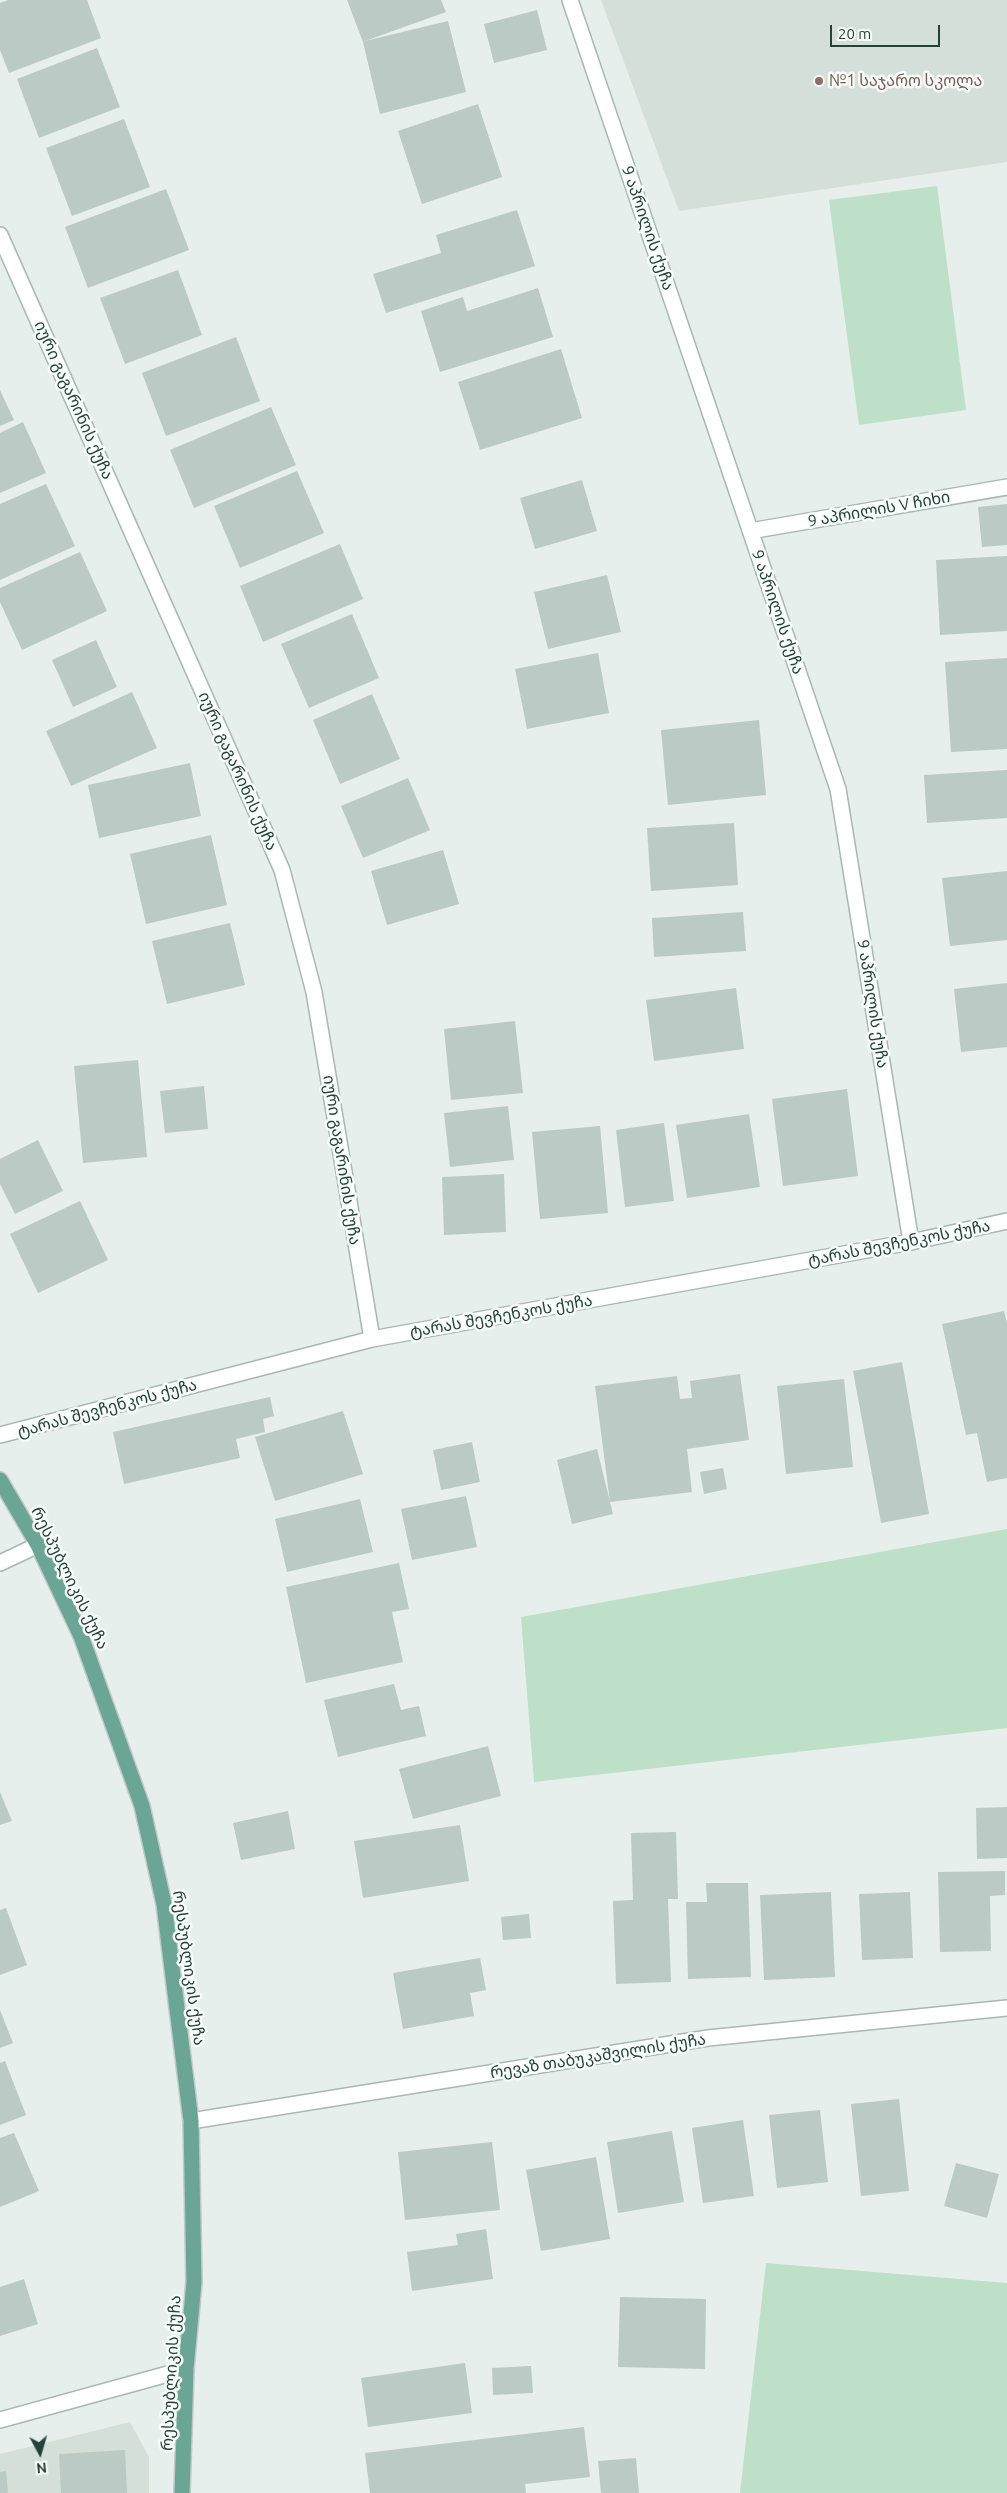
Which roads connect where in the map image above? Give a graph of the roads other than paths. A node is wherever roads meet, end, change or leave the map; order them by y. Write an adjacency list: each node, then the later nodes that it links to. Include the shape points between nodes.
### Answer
1 (570, 0): 4 (street, 9 აპრილის ქუჩა)
2 (0, 235): 7 (street, იური გაგარინის ქუჩა, via 282,870 314,992)
3 (1007, 486): 4 (street, 9 აპრილის V ჩიხი)
4 (750, 531): 6 (street, 9 აპრილის ქუჩა, via 838,789)
5 (1007, 1221): 6 (street, ტარას შევჩენკოს ქუჩა)
6 (912, 1242): 7 (street, ტარას შევჩენკოს ქუჩა)
7 (372, 1339): 8 (street, ტარას შევჩენკოს ქუჩა)
8 (0, 1435)
9 (0, 1480): 10 (main road, რესპუბლიკის ქუჩა)
10 (38, 1545): 11 (street); 13 (main road, რესპუბლიკის ქუჩა, via 81,1636 142,1806 164,1904)
11 (0, 1563)
12 (1007, 2008): 13 (street, რევაზ თაბუკაშვილის ქუჩა, via 708,2038)
13 (192, 2121): 14 (main road, რესპუბლიკის ქუჩა, via 194,2282)
14 (186, 2369): 15 (street); 16 (main road, რესპუბლიკის ქუჩა)
15 (0, 2420)
16 (182, 2493)

